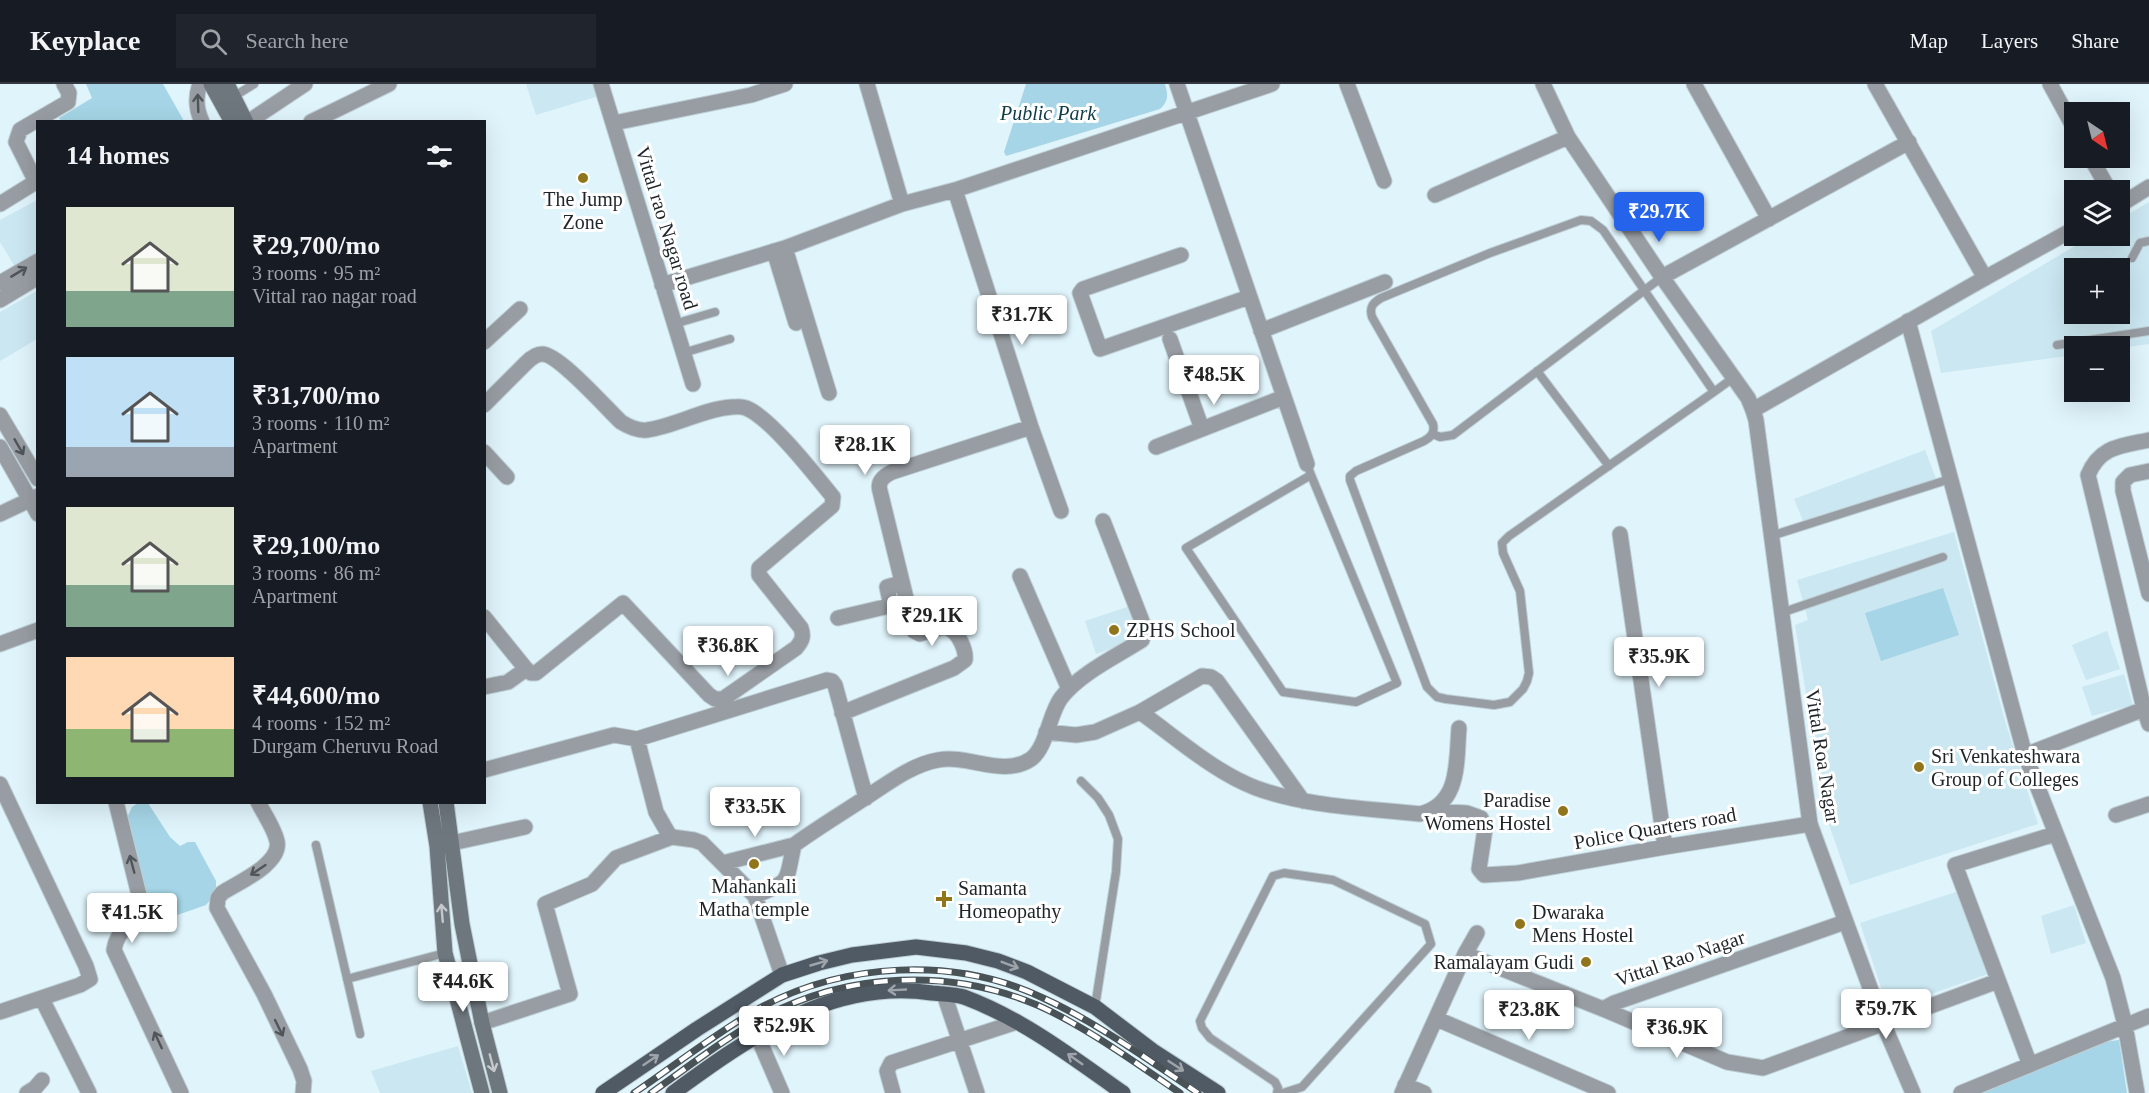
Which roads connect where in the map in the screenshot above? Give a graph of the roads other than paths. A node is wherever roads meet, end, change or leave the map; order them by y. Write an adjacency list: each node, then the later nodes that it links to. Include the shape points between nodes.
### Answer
1 (64, 84): 20 (street, via 68,102)
2 (200, 84): 21 (street, one-way to 2, via 196,102)
3 (212, 84): 22 (main road)
4 (254, 84): 17 (lane)
5 (305, 84): 24 (street)
6 (389, 84): 25 (street)
7 (601, 84): 27 (street, Vittal rao Nagar road)
8 (785, 84): 27 (street, via 751,96)
9 (867, 84): 36 (street)
10 (1177, 84): 19 (street)
11 (1272, 84): 19 (street)
12 (1347, 84): 30 (street)
13 (1543, 84): 28 (street)
14 (1694, 84): 37 (street)
15 (1875, 84): 29 (street)
16 (2055, 86): 18 (street)
17 (230, 91): 23 (main road)
18 (2064, 106)
19 (1186, 114): 32 (street); 51 (street)
20 (38, 120)
21 (201, 120)
22 (231, 120)
23 (246, 120)
24 (250, 120)
25 (315, 120)
26 (36, 121): 35 (street, via 21,130 16,142 34,183)
27 (614, 123): 49 (street, Vittal rao Nagar road)
28 (1568, 136): 33 (street); 45 (street)
29 (1909, 142): 37 (street); 46 (street)
30 (1384, 181)
31 (2149, 187): 34 (street)
32 (954, 190): 36 (street); 74 (street)
33 (1434, 195)
34 (2130, 199)
35 (0, 204)
36 (902, 204): 40 (street)
37 (1768, 219): 45 (street)
38 (2064, 235): 46 (street)
39 (2149, 241): 42 (lane, via 2140,243)
40 (779, 249): 49 (street); 56 (street); 69 (street)
41 (1181, 255): 51 (street, via 1083,289 1080,293 1100,349)
42 (2132, 258)
43 (36, 262): 48 (street, one-way to 43)
44 (36, 278): 52 (street)
45 (1662, 278): 50 (lane); 66 (street)
46 (1985, 278): 55 (street)
47 (1385, 282): 59 (street)
48 (0, 283)
49 (662, 285): 57 (street, Vittal rao Nagar road)
50 (1644, 290): 65 (lane); 68 (lane); 76 (lane, via 1603,230 1591,221 1581,220 1376,301 1370,310 1372,317 1433,424)
51 (1249, 297): 59 (street)
52 (0, 300)
53 (520, 309): 62 (street)
54 (715, 312): 57 (lane)
55 (1908, 321): 72 (street); 86 (street)
56 (796, 323)
57 (674, 324): 64 (street, Vittal rao Nagar road)
58 (2149, 331): 63 (lane)
59 (1261, 332): 70 (street)
60 (730, 339): 64 (lane)
61 (1170, 339): 75 (street)
62 (486, 340)
63 (2057, 345)
64 (683, 353): 67 (street, Vittal rao Nagar road)
65 (1537, 371): 76 (lane, via 1453,435); 81 (lane)
66 (1733, 378): 68 (lane); 72 (street)
67 (693, 384)
68 (1714, 392): 81 (lane)
69 (829, 393)
70 (1284, 397): 75 (street); 82 (street)
71 (486, 403): 103 (street, via 526,363 543,354 559,361 631,429 646,430 721,408 743,407 767,423 833,497 832,506 759,568 759,575 804,636 796,648 731,695 723,699 709,695 622,603 536,673)
72 (1753, 410): 92 (street, Vittal Roa Nagar)
73 (0, 415): 84 (street, one-way to 84)
74 (1031, 427): 88 (street); 95 (street, via 892,472 882,479 879,491)
75 (1202, 429): 79 (street)
76 (1433, 434): 81 (lane, via 1356,471 1350,480 1427,687 1437,697 1467,704 1510,702 1523,689 1529,673 1520,591 1502,543)
77 (2149, 440): 108 (street, via 2100,455 2088,476)
78 (0, 447): 87 (street)
79 (1156, 447)
80 (486, 454): 85 (street)
81 (1609, 466)
82 (1309, 470): 82 (lane, via 1397,683 1356,702 1283,692 1186,548)
83 (2149, 471): 96 (street, via 2130,475 2123,482 2123,491)
84 (36, 476)
85 (507, 477)
86 (1950, 479): 92 (lane); 112 (street)
87 (34, 498): 89 (street)
88 (1060, 511)
89 (0, 514)
90 (1103, 521): 105 (street, via 1144,635)
91 (1620, 534): 132 (street)
92 (1771, 536): 99 (street, Vittal Roa Nagar)
93 (1942, 557): 99 (lane)
94 (1020, 576): 105 (street)
95 (901, 583): 97 (street); 98 (street, via 886,587)
96 (2149, 594)
97 (907, 605): 98 (street); 98 (street, via 839,622); 107 (street, via 916,633 943,626 955,632 966,660)
98 (891, 606)
99 (1781, 613): 125 (street, Vittal Roa Nagar)
100 (486, 619): 103 (street)
101 (36, 631): 102 (street)
102 (0, 644)
103 (526, 669): 104 (street, via 508,682)
104 (486, 687)
105 (1069, 690): 110 (street, via 1057,705)
106 (1140, 712): 110 (street, via 1095,732); 117 (street, via 1227,773 1255,788); 117 (street, via 1192,680 1211,677)
107 (842, 713): 111 (street, via 835,685 823,680); 116 (street)
108 (2146, 717): 112 (street)
109 (1459, 728): 123 (street, via 1454,786)
110 (1046, 732): 116 (street, via 1031,758 1014,766 949,758 935,760 895,777)
111 (637, 739): 113 (street, via 614,735); 128 (street, via 656,812)
112 (2025, 755): 127 (street)
113 (486, 769)
114 (1081, 781): 144 (lane, via 1109,815 1118,839)
115 (0, 784): 143 (street, via 89,973 90,979 80,986)
116 (866, 798): 131 (street)
117 (1303, 801): 123 (street, via 1420,814)
118 (116, 804): 161 (street, one-way to 118, via 114,950 115,941 138,911 140,899)
119 (259, 804): 162 (street, one-way to 162, via 277,841 276,850 263,868 222,892 217,908 300,1069)
120 (430, 804): 137 (main road, one-way to 120)
121 (446, 804): 129 (main road)
122 (2149, 804): 124 (street)
123 (1433, 811): 132 (street, Police Quarters road, via 1481,818 1485,830 1479,869 1484,875)
124 (2116, 815)
125 (1810, 824): 132 (street, Police Quarters road); 135 (street, Vittal Roa Nagar)
126 (525, 826): 129 (street)
127 (2055, 834): 141 (street, via 1955,865); 152 (street, via 2113,978)
128 (672, 837): 133 (street, via 702,843); 150 (street, via 616,858 592,884 545,903 570,994)
129 (452, 843): 150 (main road, via 462,924)
130 (316, 845): 140 (lane)
131 (794, 846): 133 (street); 134 (street, via 788,877 782,884)
132 (1665, 847)
133 (723, 863): 134 (street)
134 (755, 896): 139 (street)
135 (1845, 922): 145 (street, Vittal Rao Nagar); 151 (street, Vittal Roa Nagar)
136 (1477, 933): 138 (street)
137 (445, 953): 140 (lane); 163 (main road)
138 (1465, 954): 145 (street, Vittal Rao Nagar); 148 (street)
139 (782, 975): 144 (main road, one-way to 144, via 852,954 916,947 966,952 1027,972); 165 (main road, one-way to 139)
140 (347, 979): 153 (lane)
141 (1998, 981): 151 (street); 156 (street)
142 (944, 994): 149 (main road, via 961,996); 154 (main road, one-way to 154, via 894,989 855,996 812,1009); 155 (street)
143 (42, 999): 146 (street); 160 (street)
144 (1095, 1007): 171 (main road, one-way to 171)
145 (1603, 1009): 151 (street, via 1727,1062 1763,1068)
146 (0, 1012)
147 (2149, 1016): 152 (street)
148 (1437, 1019): 158 (street); 175 (street)
149 (1017, 1022): 155 (street); 170 (main road, one-way to 149)
150 (482, 1023): 164 (main road, one-way to 164)
151 (1883, 1023): 176 (street, Vittal Roa Nagar)
152 (2126, 1025): 156 (street); 178 (street)
153 (360, 1034)
154 (757, 1035): 166 (main road); 167 (street)
155 (960, 1041): 168 (street, via 891,1063 887,1071); 169 (street)
156 (2030, 1065): 177 (street)
157 (42, 1080): 159 (street)
158 (1404, 1089): 174 (street)
159 (27, 1093)
160 (89, 1093)
161 (181, 1093)
162 (303, 1093)
163 (482, 1093)
164 (500, 1093)
165 (603, 1093)
166 (673, 1093)
167 (782, 1093)
168 (893, 1093)
169 (977, 1093)
170 (1123, 1093)
171 (1218, 1093)
172 (1277, 1093): 173 (lane, via 1275,1082 1210,1038 1200,1021 1273,876 1284,873 1333,880 1425,924 1431,944 1302,1087)
173 (1282, 1093)
174 (1424, 1093)
175 (1608, 1093)
176 (1913, 1093)
177 (1961, 1093)
178 (2137, 1093)

